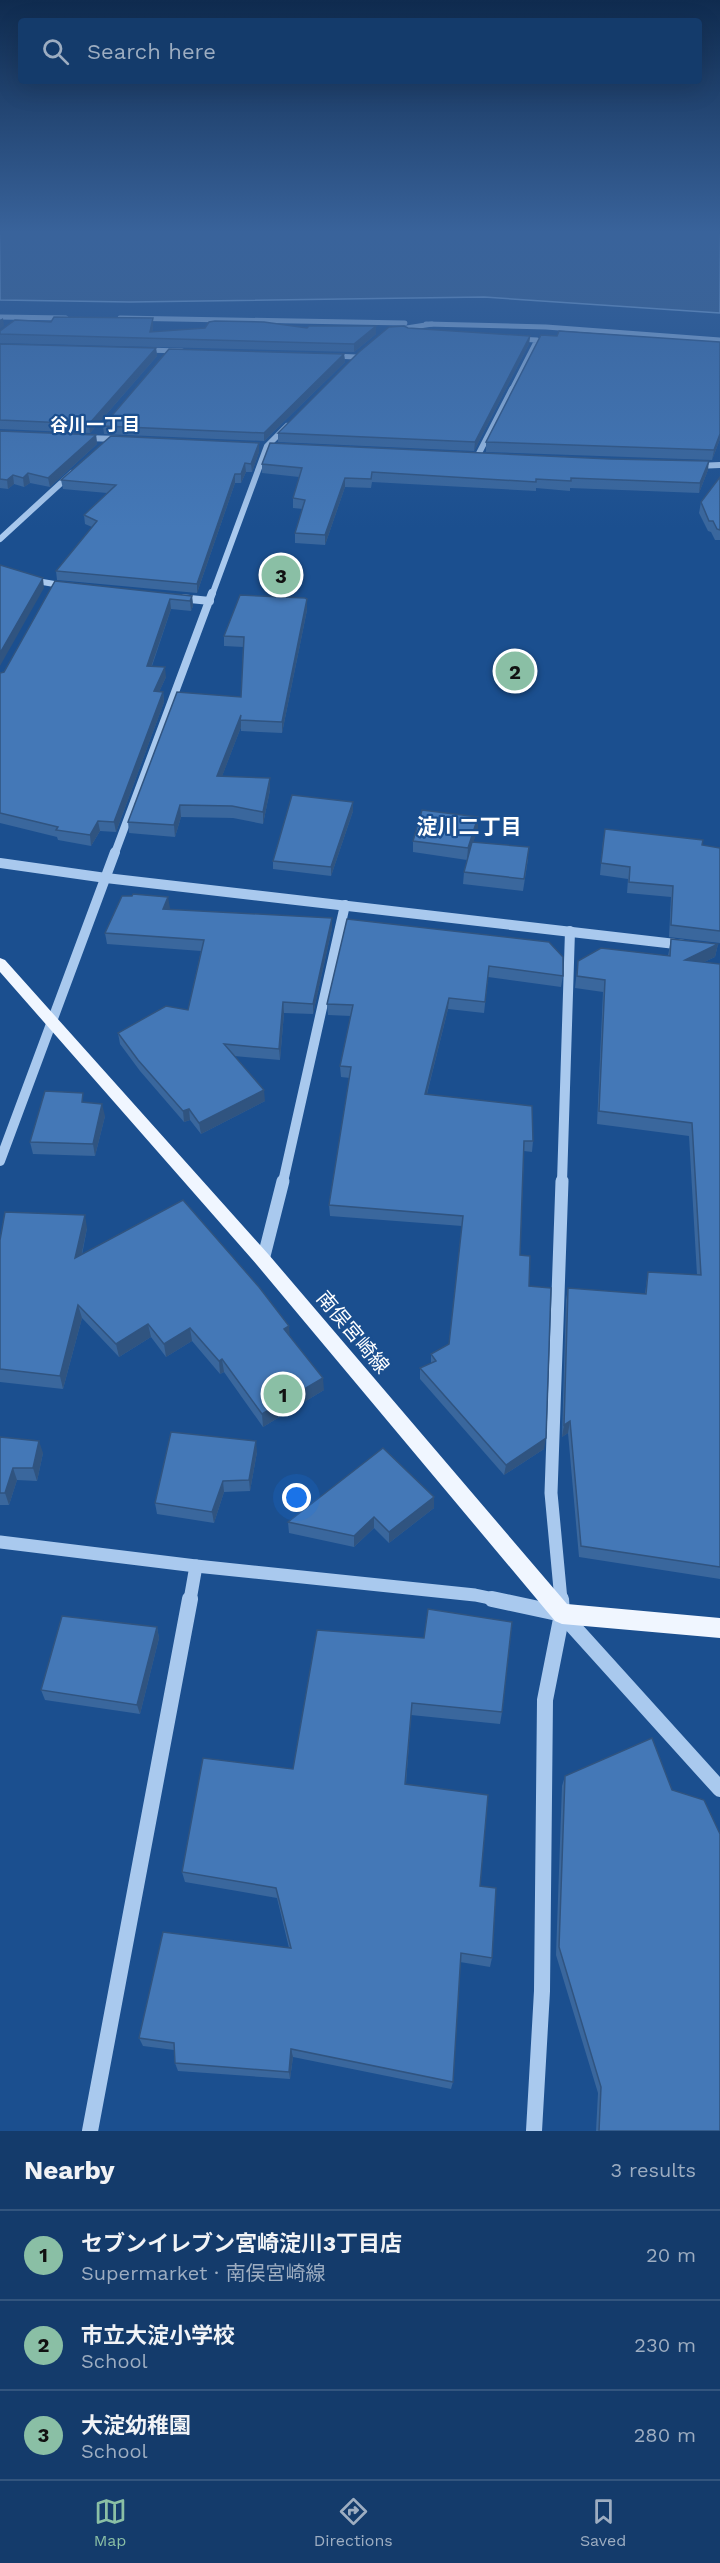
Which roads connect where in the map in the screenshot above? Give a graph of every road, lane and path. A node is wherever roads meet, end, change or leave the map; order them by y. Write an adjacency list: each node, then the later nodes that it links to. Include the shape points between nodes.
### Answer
1 (397, 329): 3 (street, via 387,331)
2 (579, 329): 5 (street)
3 (421, 333)
4 (514, 339): 24 (street, via 537,340 473,456)
5 (720, 340)
6 (132, 350): 7 (street)
7 (168, 351): 8 (street); 12 (street)
8 (191, 351)
9 (364, 351): 11 (street)
10 (326, 355): 11 (street)
11 (356, 357): 13 (street)
12 (160, 360)
13 (348, 365)
14 (291, 422): 21 (street)
15 (101, 429): 17 (street)
16 (82, 438): 17 (street)
17 (93, 438): 18 (street)
18 (110, 439): 19 (street); 22 (street)
19 (132, 440)
20 (256, 446): 21 (street)
21 (267, 446): 23 (street); 34 (street)
22 (101, 447)
23 (279, 447)
24 (488, 457)
25 (720, 465): 26 (street)
26 (688, 466)
27 (76, 470): 28 (street)
28 (0, 539)
29 (19, 576): 30 (street)
30 (53, 585): 31 (street); 32 (street)
31 (76, 587)
32 (48, 594)
33 (177, 598): 34 (street)
34 (210, 601): 36 (street)
35 (0, 863): 36 (street)
36 (106, 878): 37 (street); 41 (street)
37 (345, 905): 38 (street); 43 (street)
38 (570, 931): 39 (street); 46 (street, via 551,1493)
39 (697, 947)
40 (0, 963): 41 (main road, 南俣宮崎線)
41 (52, 1024): 42 (street); 43 (main road, 南俣宮崎線)
42 (0, 1161)
43 (264, 1260): 46 (main road, 南俣宮崎線)
44 (0, 1542): 45 (street)
45 (196, 1566): 46 (street, via 475,1596); 49 (street)
46 (562, 1614): 47 (main road); 48 (street); 50 (street, via 545,1700 542,1991)
47 (720, 1628)
48 (720, 1789)
49 (90, 2131)
50 (534, 2131)

